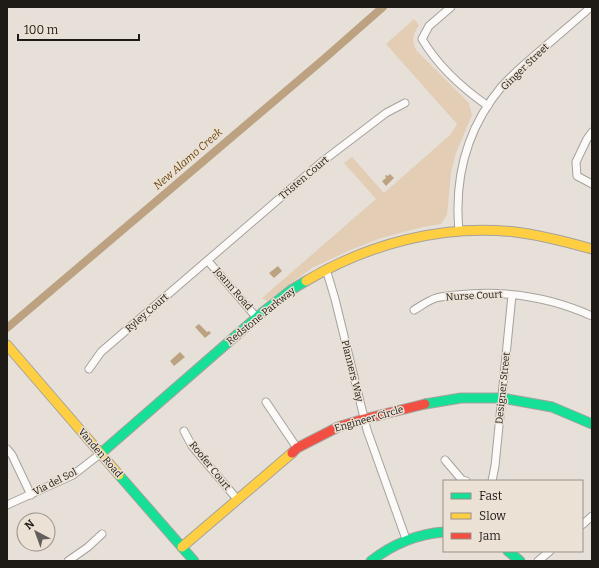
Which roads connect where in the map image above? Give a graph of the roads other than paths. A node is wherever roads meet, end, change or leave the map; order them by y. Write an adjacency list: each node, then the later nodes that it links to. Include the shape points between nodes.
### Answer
1 (451, 7): 4 (street, via 429,26 422,39 451,76)
2 (591, 7): 4 (street, Ginger Street, via 523,66)
3 (404, 103): 9 (street, Tristen Court, via 323,161)
4 (488, 106): 7 (street, Ginger Street, via 470,139 461,169 458,197)
5 (592, 132): 6 (street, via 576,162 577,176)
6 (592, 184)
7 (459, 231): 8 (street, Redstone Parkway, via 534,234); 10 (street, Redstone Parkway, via 391,243 358,254)
8 (592, 249)
9 (208, 261): 14 (street, Joann Road); 16 (street, Ryley Court, via 101,352)
10 (326, 269): 14 (street, Redstone Parkway, via 290,291); 19 (street, Planners Way)
11 (512, 295): 12 (street, Nurse Court, via 469,294 435,298); 13 (street, Nurse Court, via 542,299); 17 (street, Designer Street)
12 (414, 310)
13 (592, 316)
14 (257, 318): 24 (street, Redstone Parkway)
15 (8, 346): 24 (street, Vanden Road)
16 (88, 369)
17 (502, 398): 19 (street, Engineer Circle, via 437,401); 20 (street, Engineer Circle, via 552,407); 27 (street, Designer Street)
18 (266, 402): 23 (street)
19 (364, 419): 23 (street, Engineer Circle, via 338,427); 35 (street, Planners Way)
20 (592, 424)
21 (184, 431): 29 (street, Roofer Court, via 192,446)
22 (7, 448): 28 (street)
23 (297, 448): 29 (street, Engineer Circle)
24 (100, 454): 28 (street, Via del Sol, via 73,474); 36 (street, Vanden Road)
25 (445, 460): 26 (street)
26 (462, 480)
27 (492, 480)
28 (31, 494): 30 (street, Via del Sol)
29 (237, 499): 36 (street, Engineer Circle)
30 (7, 505)
31 (592, 516): 32 (street)
32 (583, 524)
33 (443, 532): 35 (street)
34 (102, 534): 39 (street)
35 (406, 539): 41 (street)
36 (182, 547): 40 (street, Vanden Road)
37 (509, 552): 42 (street)
38 (549, 552): 43 (street)
39 (68, 561)
40 (194, 561)
41 (371, 561)
42 (520, 561)
43 (538, 561)

